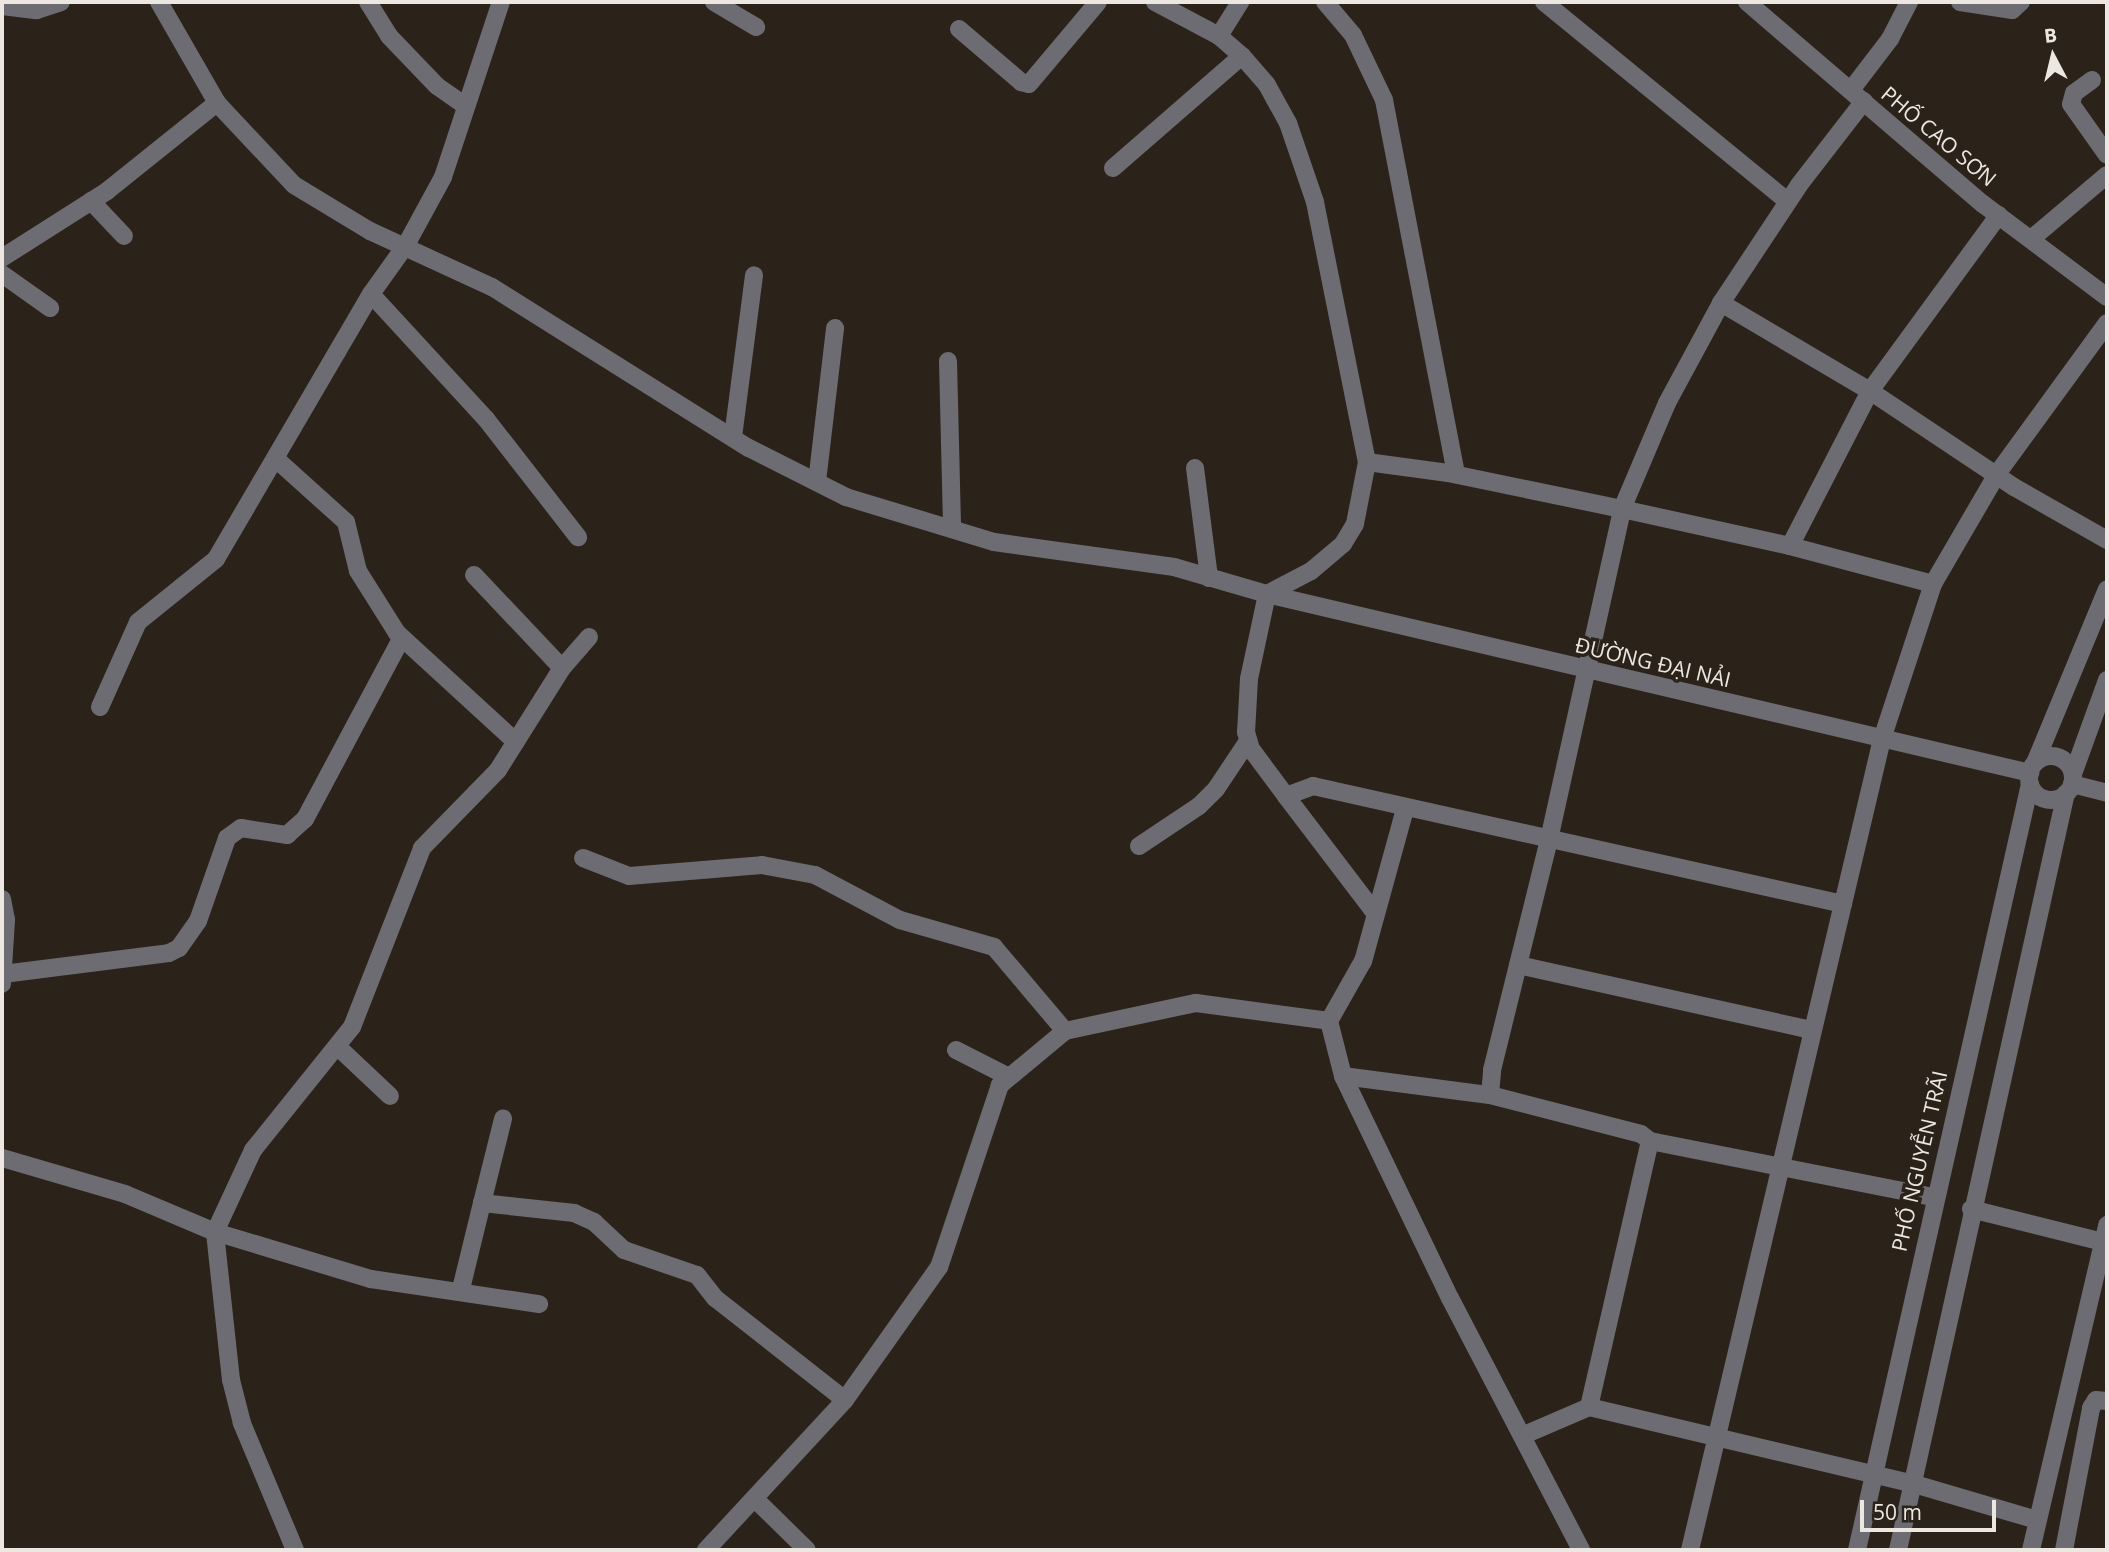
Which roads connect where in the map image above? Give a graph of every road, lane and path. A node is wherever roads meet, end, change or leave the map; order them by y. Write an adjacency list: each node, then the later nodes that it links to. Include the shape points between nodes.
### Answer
1 (61, 2): 15 (street, via 37,10)
2 (159, 2): 22 (street, ĐƯỜNG ĐẠI NẢI)
3 (368, 2): 23 (street, via 389,36 438,86)
4 (501, 2): 23 (street)
5 (714, 2): 16 (street)
6 (1098, 2): 17 (street, via 1029,84)
7 (1155, 2): 18 (street)
8 (1240, 2): 18 (street)
9 (1325, 2): 48 (street, via 1353,35 1384,100)
10 (1544, 2): 28 (street)
11 (1747, 2): 21 (street, PHỐ CAO SƠN)
12 (1909, 2): 21 (street)
13 (1960, 2): 14 (street, via 2012,10)
14 (2021, 2)
15 (2, 6)
16 (756, 27)
17 (959, 29)
18 (1219, 36): 19 (street)
19 (1242, 57): 25 (street); 46 (street, via 1267,85 1288,122 1315,202)
20 (2092, 80): 24 (street, via 2074,93 2071,104)
21 (1857, 96): 28 (street); 29 (street, PHỐ CAO SƠN)
22 (218, 103): 27 (street); 32 (street, ĐƯỜNG ĐẠI NẢI, via 294,185 370,231)
23 (464, 105): 32 (street, via 443,177)
24 (2107, 155)
25 (1113, 168)
26 (2107, 175): 31 (street)
27 (91, 201): 30 (street); 33 (street)
28 (1788, 202): 38 (street)
29 (1999, 215): 31 (street, PHỐ CAO SƠN); 43 (street)
30 (124, 236)
31 (2031, 239): 37 (street, PHỐ CAO SƠN)
32 (406, 245): 36 (street); 44 (street, ĐƯỜNG ĐẠI NẢI, via 492,287)
33 (2, 258)
34 (2, 274): 39 (street)
35 (754, 275): 44 (street)
36 (371, 294): 45 (street); 53 (street, via 486,419)
37 (2107, 297)
38 (1721, 303): 43 (street); 51 (street, via 1667,403)
39 (50, 308)
40 (2107, 323): 49 (street)
41 (835, 328): 50 (street)
42 (948, 361): 52 (street)
43 (1870, 391): 49 (street); 55 (street)
44 (733, 437): 50 (street, ĐƯỜNG ĐẠI NẢI)
45 (276, 459): 62 (street, via 346,522 358,571); 66 (street, via 216,559 138,622)
46 (1367, 462): 48 (street); 60 (street, via 1354,524 1343,544 1311,572)
47 (1195, 468): 57 (street)
48 (1456, 474): 51 (street)
49 (1997, 474): 54 (street); 58 (street)
50 (817, 482): 52 (street, ĐƯỜNG ĐẠI NẢI, via 846,497)
51 (1622, 509): 55 (street); 64 (street)
52 (952, 529): 57 (street, ĐƯỜNG ĐẠI NẢI, via 994,542 1174,567)
53 (578, 537)
54 (2107, 540)
55 (1790, 546): 58 (street)
56 (474, 575): 63 (street)
57 (1209, 578): 60 (street, ĐƯỜNG ĐẠI NẢI)
58 (1933, 584): 67 (street)
59 (2107, 589): 70 (street, PHỐ NGUYỄN TRÃI)
60 (1267, 594): 64 (street, ĐƯỜNG ĐẠI NẢI); 69 (street, via 1249,679)
61 (589, 637): 63 (street)
62 (401, 639): 68 (street); 82 (street, via 305,818 287,835 241,828 227,838 198,921 179,947 169,953)
63 (562, 668): 68 (street)
64 (1584, 670): 67 (street, ĐƯỜNG ĐẠI NẢI); 75 (street)
65 (2107, 680): 71 (street)
66 (100, 707)
67 (1882, 738): 70 (street, ĐƯỜNG ĐẠI NẢI); 79 (street)
68 (516, 741): 86 (street, via 485,786 422,848 352,1027)
69 (1248, 741): 73 (street); 76 (street, via 1208,798)
70 (2032, 773): 71 (street, via 2043,797 2055,799); 71 (street, via 2047,756 2060,758); 96 (street, PHỐ NGUYỄN TRÃI)
71 (2070, 784): 72 (street); 98 (street)
72 (2107, 793)
73 (1286, 796): 74 (street, via 1307,785); 80 (street)
74 (1405, 809): 75 (street); 80 (street)
75 (1550, 835): 79 (street); 81 (street)
76 (1139, 846)
77 (583, 858): 85 (street, via 629,876 762,865 815,875 900,920 994,947)
78 (2, 899): 82 (street)
79 (1843, 904): 84 (street)
80 (1375, 913): 83 (street, via 1363,961)
81 (1518, 965): 84 (street); 90 (street, via 1492,1069)
82 (2, 979)
83 (1329, 1021): 85 (street, via 1196,1003); 88 (street)
84 (1812, 1030): 95 (street)
85 (1065, 1031): 89 (street)
86 (339, 1048): 91 (street); 99 (street, via 253,1150)
87 (956, 1050): 89 (street)
88 (1343, 1076): 90 (street); 106 (street, via 1450,1298)
89 (1009, 1077): 103 (street, via 994,1098 947,1254)
90 (1490, 1095): 93 (street, via 1641,1134)
91 (390, 1096)
92 (503, 1119): 97 (street)
93 (1650, 1141): 95 (street); 105 (street)
94 (2, 1158): 99 (street, via 125,1194)
95 (1780, 1166): 96 (street); 107 (street)
96 (1934, 1197): 108 (street, PHỐ NGUYỄN TRÃI)
97 (482, 1203): 101 (street); 103 (street, via 574,1213 594,1222 624,1250 698,1275 715,1298)
98 (1971, 1209): 100 (street); 109 (street)
99 (215, 1232): 101 (street, via 371,1279); 112 (street, via 231,1380 242,1423)
100 (2105, 1234): 111 (street)
101 (461, 1289): 102 (street)
102 (539, 1304)
103 (845, 1400): 110 (street)
104 (2107, 1401): 120 (street, via 2096,1401 2091,1408)
105 (1589, 1407): 106 (street); 107 (street)
106 (1524, 1435): 115 (street)
107 (1719, 1436): 108 (street); 116 (street)
108 (1873, 1474): 109 (street); 117 (street, PHỐ NGUYỄN TRÃI)
109 (1911, 1483): 111 (street); 118 (street)
110 (756, 1500): 113 (street); 114 (street)
111 (2037, 1520): 119 (street)
112 (295, 1550)
113 (706, 1550)
114 (807, 1550)
115 (1581, 1550)
116 (1690, 1550)
117 (1857, 1550)
118 (1898, 1550)
119 (2031, 1550)
120 (2064, 1550)

